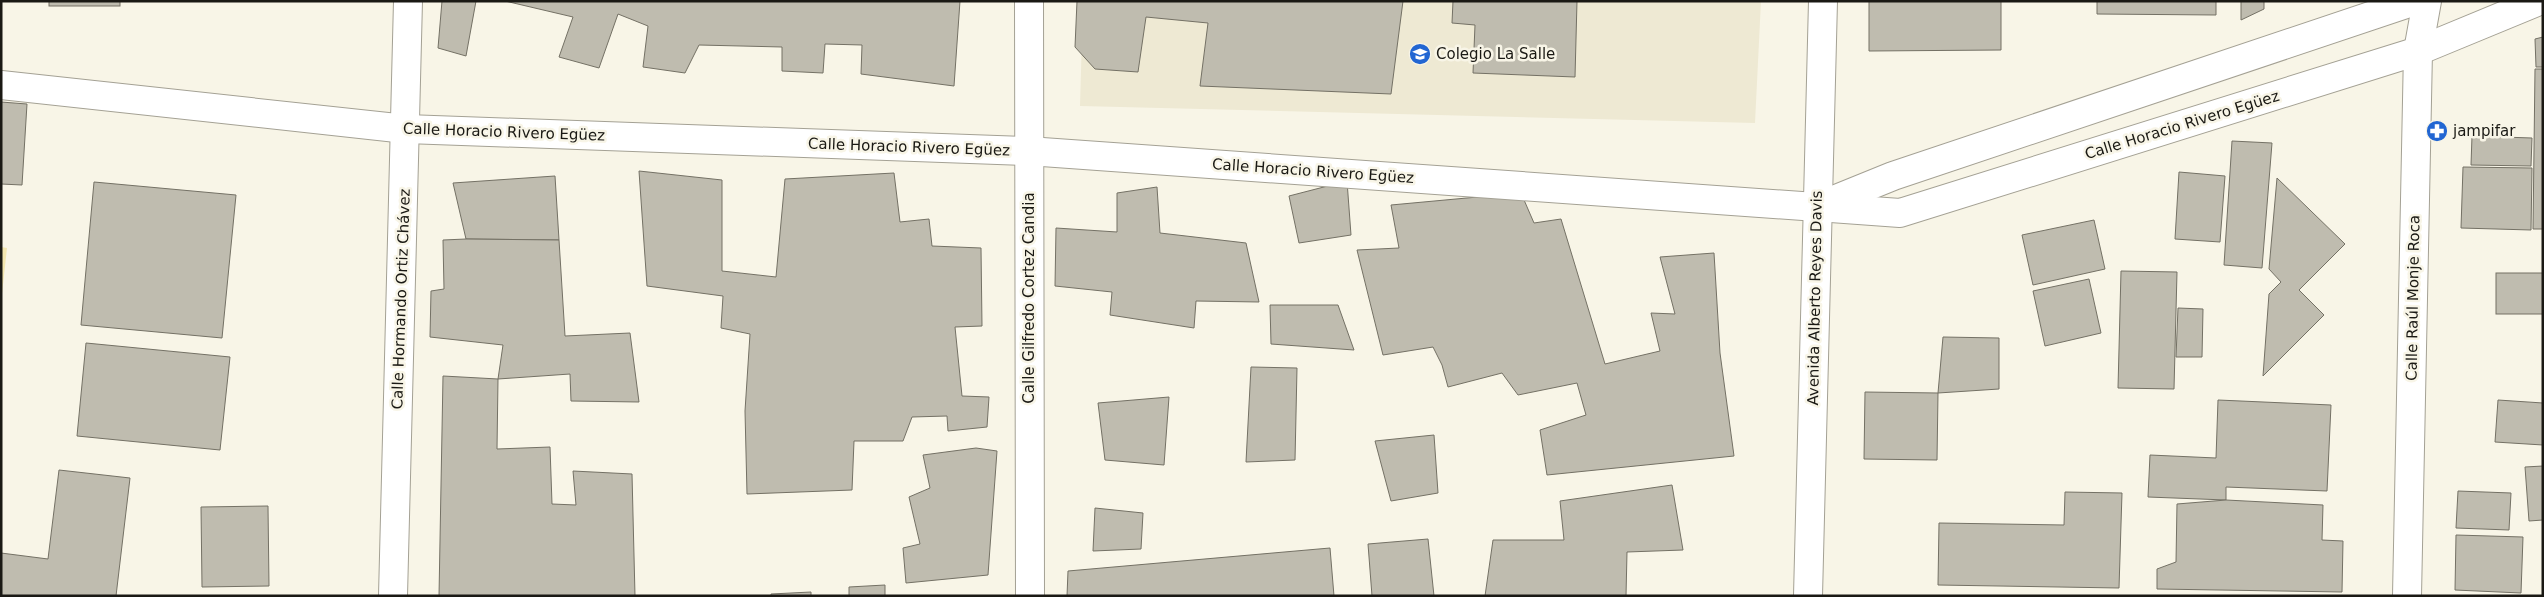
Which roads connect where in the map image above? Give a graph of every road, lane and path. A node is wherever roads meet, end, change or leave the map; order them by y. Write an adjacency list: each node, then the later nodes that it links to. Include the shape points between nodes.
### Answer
1 (408, 1): 9 (street, Calle Hormando Ortiz Chávez)
2 (1029, 1): 10 (street, Calle Gilfredo Cortez Candia)
3 (1823, 1): 11 (street, Avenida Alberto Reyes Davis)
4 (2415, 1): 11 (street, Calle Horacio Rivero Egüez, via 1893,176)
5 (2427, 1): 7 (street, Calle Raúl Monje Roca)
6 (2538, 1): 7 (street, Calle Horacio Rivero Egüez)
7 (2418, 51): 11 (street, Calle Horacio Rivero Egüez, via 1900,213); 15 (street, Calle Raúl Monje Roca)
8 (1, 86): 9 (street, Calle Horacio Rivero Egüez)
9 (406, 129): 10 (street, Calle Horacio Rivero Egüez); 12 (street, Calle Hormando Ortiz Chávez)
10 (1028, 151): 11 (street, Calle Horacio Rivero Egüez); 13 (street, Calle Gilfredo Cortez Candia)
11 (1818, 206): 14 (street, Avenida Alberto Reyes Davis)
12 (393, 596)
13 (1030, 596)
14 (1808, 596)
15 (2407, 596)

